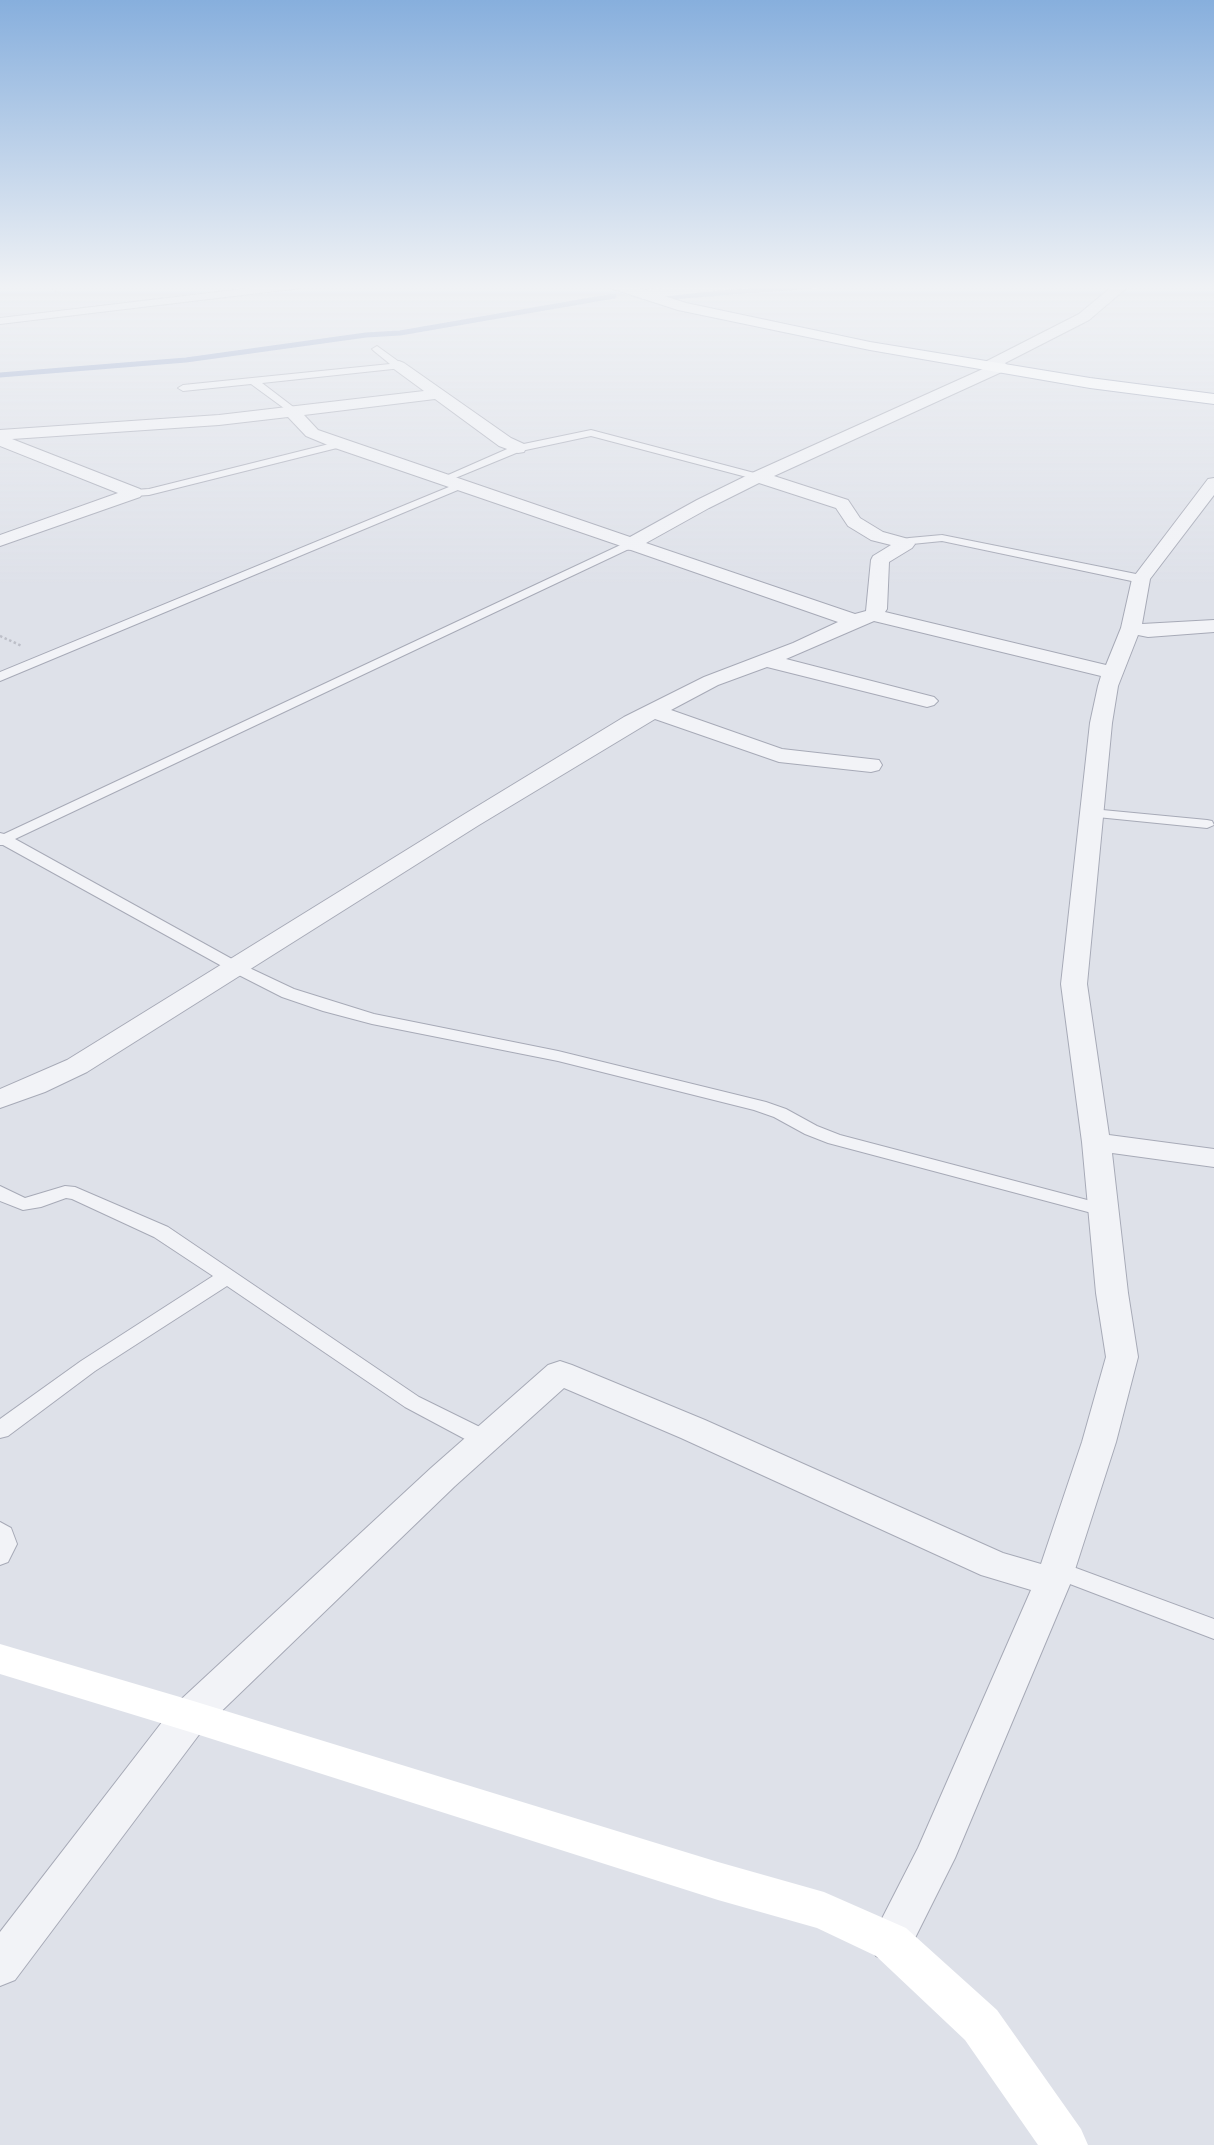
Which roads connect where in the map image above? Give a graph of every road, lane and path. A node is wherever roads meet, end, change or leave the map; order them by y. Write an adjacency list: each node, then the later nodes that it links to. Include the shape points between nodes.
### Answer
1 (218, 385): 6 (lane)
2 (259, 385): 9 (lane)
3 (426, 385): 7 (street)
4 (955, 385): 14 (street)
5 (1106, 385): 8 (main road)
6 (183, 388)
7 (439, 394): 9 (street); 13 (street)
8 (1214, 399)
9 (292, 411): 10 (street, via 186,423); 12 (street, via 312,432)
10 (0, 435)
11 (0, 440): 17 (street)
12 (341, 444): 15 (street); 17 (lane)
13 (518, 448): 14 (lane, via 598,433 610,439); 15 (lane)
14 (758, 477): 21 (street); 22 (street, via 842,504 854,522 877,536)
15 (452, 482): 21 (street); 29 (lane)
16 (1214, 483): 23 (street)
17 (134, 493): 19 (street)
18 (7, 522): 19 (street)
19 (29, 531): 20 (street)
20 (0, 541)
21 (629, 544): 24 (street); 35 (lane)
22 (906, 544): 23 (lane, via 909,540 942,538); 24 (street, via 880,560 877,609)
23 (1141, 579): 26 (street)
24 (864, 618): 27 (street, via 800,648); 28 (street)
25 (1214, 626): 26 (street, via 1148,631)
26 (1131, 628): 28 (street)
27 (764, 660): 30 (street); 31 (street, via 711,681)
28 (1113, 673): 33 (street, via 1101,723)
29 (0, 677)
30 (927, 701)
31 (654, 711): 32 (street, via 780,755); 36 (street)
32 (871, 765)
33 (1092, 813): 34 (lane); 38 (street, via 1074,984)
34 (1207, 824)
35 (2, 839): 36 (lane)
36 (235, 967): 37 (street, via 77,1066); 41 (lane, via 288,993 349,1013 558,1056 760,1106 834,1140)
37 (0, 1099)
38 (1096, 1142): 39 (street); 41 (street)
39 (1214, 1158)
40 (0, 1192): 42 (lane, via 23,1204 65,1192 90,1199 160,1232)
41 (1104, 1210): 47 (street, via 1122,1357 1099,1442)
42 (226, 1277): 43 (lane, via 88,1366); 44 (lane, via 412,1402)
43 (0, 1430)
44 (486, 1440): 47 (street, via 560,1374 693,1429 994,1565); 50 (street)
45 (0, 1531): 46 (lane, via 6,1544)
46 (0, 1556)
47 (1055, 1576): 48 (lane); 51 (street, via 934,1858)
48 (1214, 1629)
49 (0, 1659): 50 (main road)
50 (190, 1716): 51 (main road, via 824,1911); 52 (street)
51 (891, 1942): 53 (main road, via 980,2025)
52 (0, 1966)
53 (1065, 2145)

